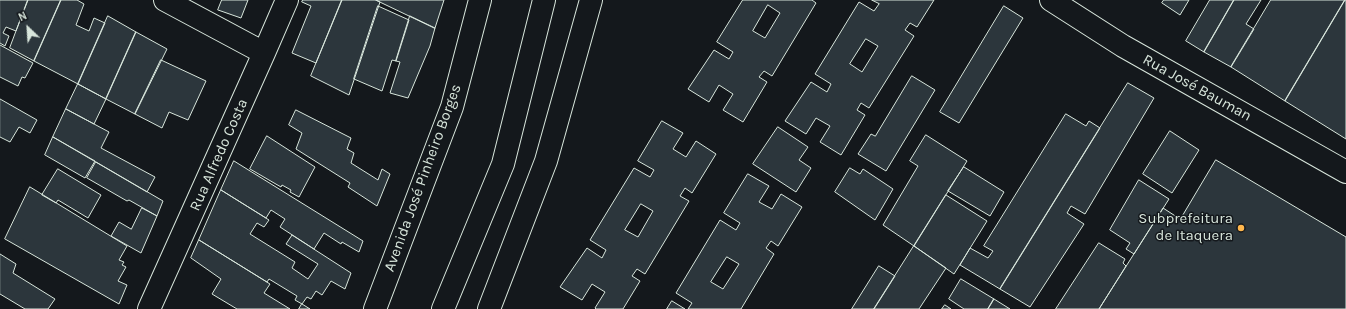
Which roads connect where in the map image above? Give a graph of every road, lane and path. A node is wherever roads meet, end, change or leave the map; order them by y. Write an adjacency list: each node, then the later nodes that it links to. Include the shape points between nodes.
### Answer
1 (165, 0): 7 (street)
2 (287, 0): 7 (street, Rua Alfredo Costa)
3 (480, 0): 10 (street, Avenida José Pinheiro Borges, via 452,107)
4 (544, 0): 11 (street, via 503,164)
5 (591, 0): 12 (street, via 546,161)
6 (1051, 0): 8 (street, Rua José Bauman, via 1122,46)
7 (264, 53): 9 (street, Rua Alfredo Costa)
8 (1346, 172)
9 (149, 309)
10 (375, 309)
11 (443, 309)
12 (489, 309)

